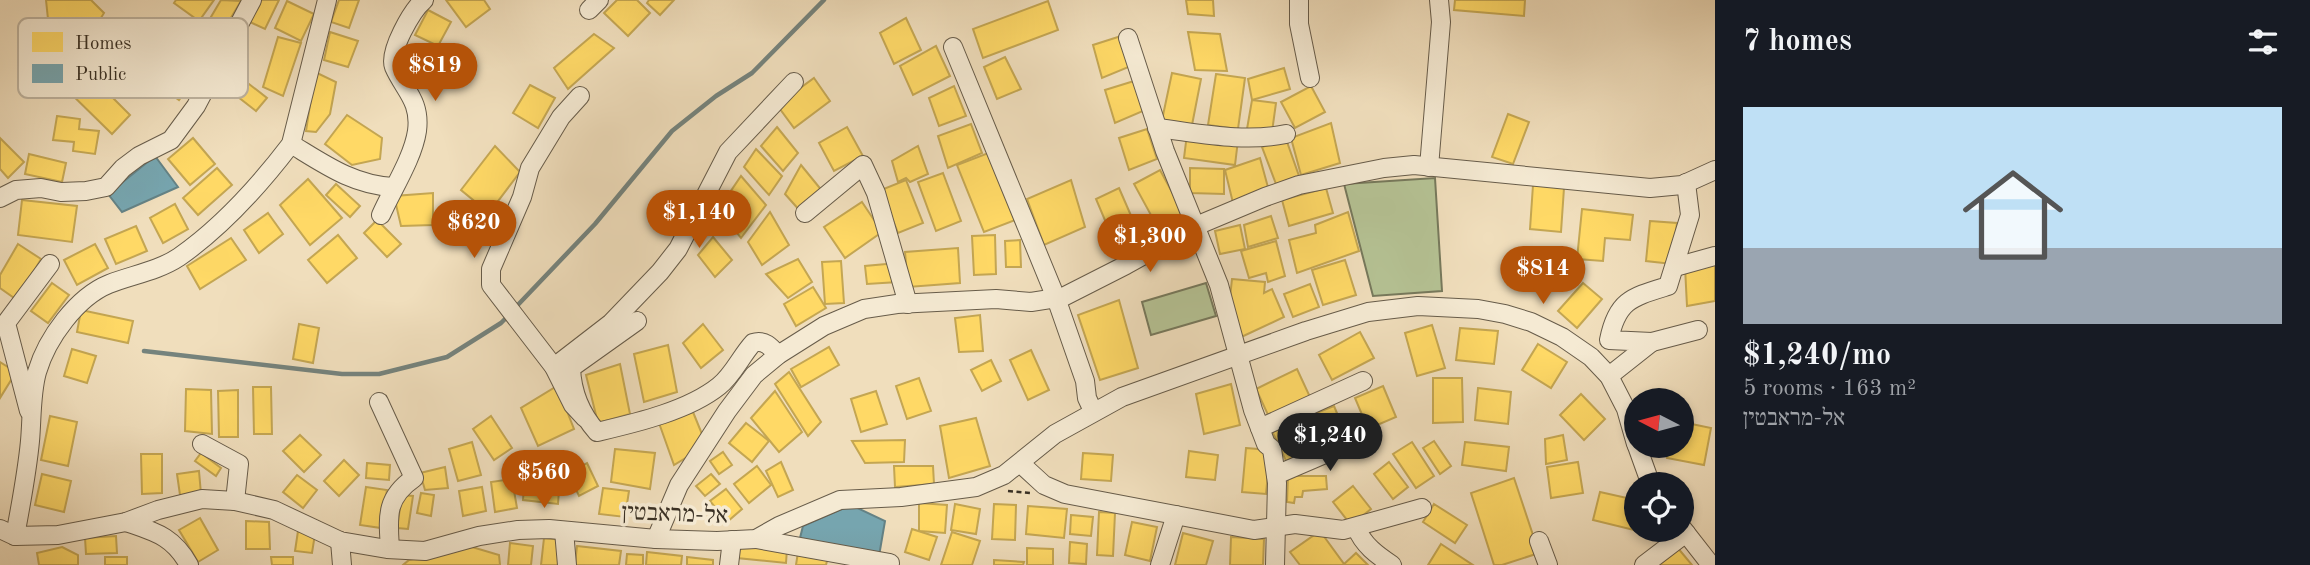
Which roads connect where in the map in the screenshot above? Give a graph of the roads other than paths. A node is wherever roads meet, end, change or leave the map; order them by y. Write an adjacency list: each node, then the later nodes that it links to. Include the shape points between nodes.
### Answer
1 (253, 0): 6 (street)
2 (327, 0): 15 (street)
3 (424, 0): 19 (street, via 405,26 394,54 393,65 417,109 417,130)
4 (1299, 0): 9 (street)
5 (1439, 0): 16 (street)
6 (243, 18)
7 (1128, 38): 13 (street)
8 (953, 47): 27 (street)
9 (1310, 78)
10 (794, 82): 34 (street, via 728,152 678,249 660,272 611,323)
11 (580, 96): 34 (street, via 561,117 530,168 491,269 491,285)
12 (200, 98): 20 (street, via 171,140 139,156 106,187 16,190)
13 (1157, 128): 14 (street, via 1248,138); 23 (street)
14 (1286, 134)
15 (291, 144): 19 (street, via 349,178); 41 (street, via 247,196 177,259 107,285 80,301 54,336 37,372)
16 (1429, 167): 18 (street, via 1650,188); 23 (street, via 1384,168 1299,185)
17 (1715, 170): 18 (street)
18 (1686, 183): 26 (street, via 1690,215)
19 (393, 187): 22 (street)
20 (0, 198)
21 (805, 213): 28 (street, via 863,165 876,193)
22 (381, 215)
23 (1196, 226): 27 (street); 33 (street, via 1219,285)
24 (1715, 256): 26 (street)
25 (50, 264): 41 (street, via 6,323)
26 (1675, 267): 31 (street, via 1668,286 1620,308 1609,340)
27 (1056, 298): 28 (street); 39 (street)
28 (908, 304): 32 (street, via 864,309 824,326)
29 (637, 321): 40 (street, via 571,368 572,385)
30 (1698, 330): 31 (street)
31 (1652, 342): 35 (street)
32 (778, 355): 40 (street, via 768,344 753,343 721,385 701,398 628,425 597,432); 55 (street, via 754,375 727,411 679,485)
33 (1237, 355): 35 (street, אל-מראבטין, via 1368,312 1450,306 1505,314 1547,328 1591,357); 39 (street, אל-מראבטין); 42 (street)
34 (554, 367): 40 (street, via 573,405)
35 (1609, 376): 38 (street, אל-מראבטין)
36 (1363, 381): 42 (street)
37 (379, 402): 62 (street, via 414,478 395,495 390,507)
38 (1624, 405)
39 (1093, 411): 45 (street, אל-מראבטין)
40 (585, 418)
41 (32, 424): 54 (street, via 27,474)
42 (1259, 428): 46 (street, via 1272,449)
43 (1369, 435): 46 (street)
44 (202, 444): 47 (street, via 239,464)
45 (1020, 463): 49 (street, via 1044,485 1065,494); 56 (street, אל-מראבטין, via 976,487 840,500)
46 (1276, 475): 51 (street)
47 (235, 501): 50 (street, אל-מראבטין, via 202,499); 58 (street, אל-מראבטין, via 274,510)
48 (1422, 508): 52 (street)
49 (1176, 515): 51 (street, via 1254,530); 68 (street)
50 (126, 522): 54 (street, אל-מראבטין, via 58,535); 64 (street, via 163,534)
51 (1278, 525): 52 (street); 69 (street)
52 (1356, 527): 70 (street, via 1374,553)
53 (564, 531): 55 (street, אל-מראבטין); 62 (street, אל-מראבטין, via 518,530 425,551); 66 (street)
54 (7, 532)
55 (656, 539): 57 (street, אל-מראבטין)
56 (756, 539): 57 (street, אל-מראבטין); 63 (street)
57 (732, 540): 67 (street)
58 (340, 541): 62 (street, אל-מראבטין); 65 (street)
59 (1539, 541): 71 (street)
60 (1671, 542): 72 (street)
61 (1693, 542): 73 (street)
62 (390, 549)
63 (890, 563)
64 (189, 565)
65 (342, 565)
66 (567, 565)
67 (729, 565)
68 (1160, 565)
69 (1275, 565)
70 (1392, 565)
71 (1548, 565)
72 (1644, 565)
73 (1711, 565)

